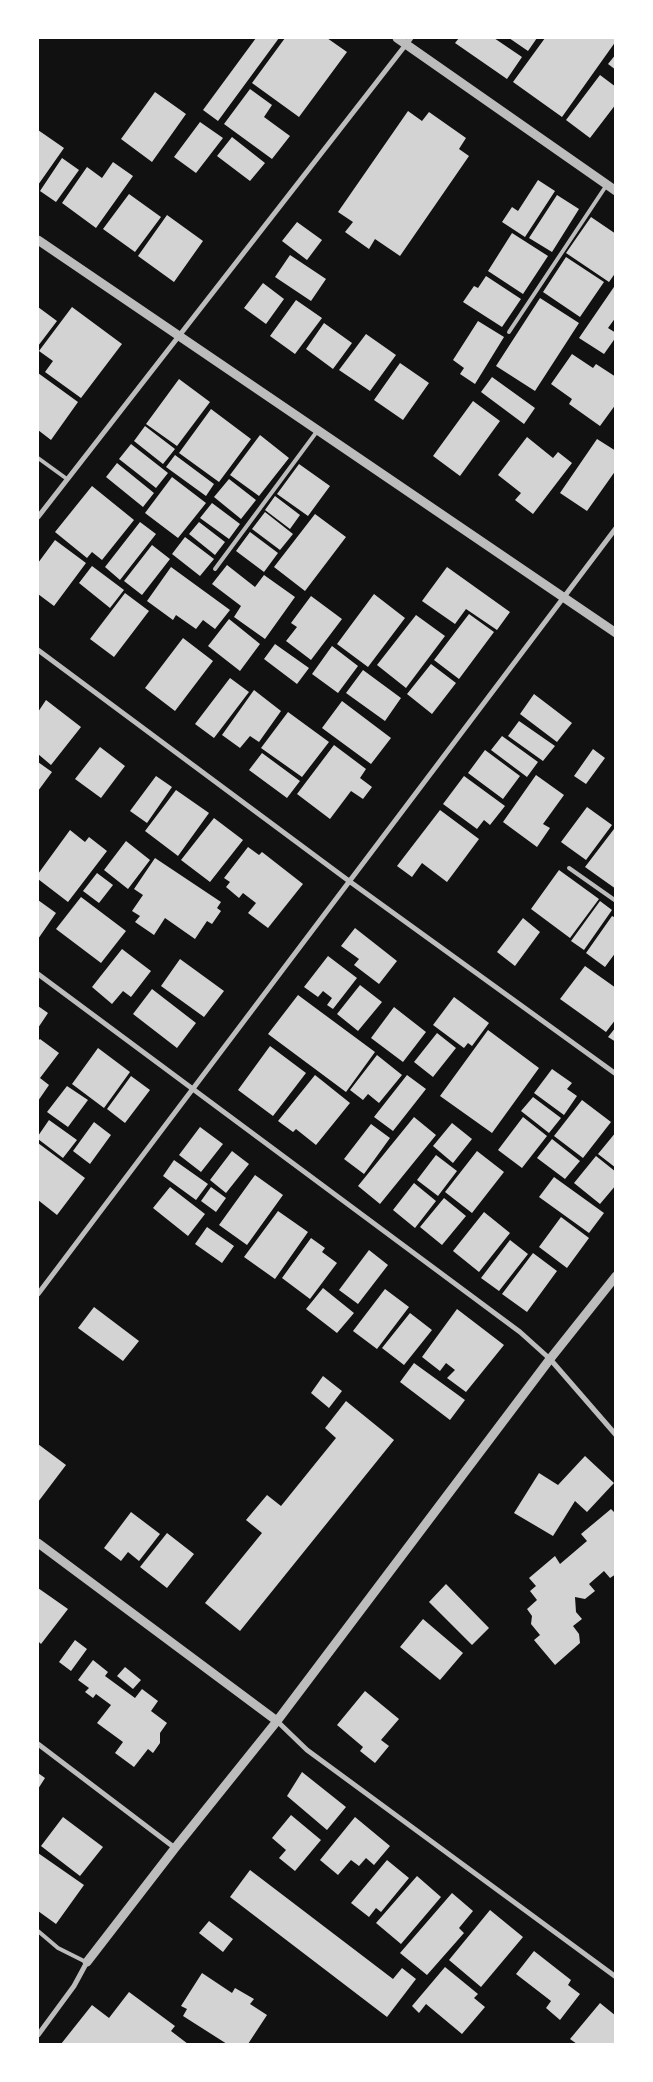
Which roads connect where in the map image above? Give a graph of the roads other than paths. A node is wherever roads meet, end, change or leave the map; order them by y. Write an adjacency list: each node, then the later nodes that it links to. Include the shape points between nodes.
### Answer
1 (397, 38): 2 (street)
2 (408, 40): 3 (street); 7 (street)
3 (606, 185): 4 (street); 6 (lane)
4 (616, 191)
5 (38, 240): 7 (street)
6 (509, 332)
7 (179, 336): 8 (street); 10 (street)
8 (318, 430): 13 (lane); 14 (street)
9 (38, 458): 10 (lane)
10 (67, 480): 11 (street)
11 (38, 517)
12 (616, 528): 14 (street)
13 (215, 569)
14 (564, 597): 15 (street); 18 (street)
15 (616, 633)
16 (38, 650): 18 (street)
17 (569, 868): 19 (lane)
18 (349, 881): 21 (street); 22 (street)
19 (616, 901)
20 (38, 974): 22 (street)
21 (616, 1074)
22 (193, 1089): 24 (street); 25 (street, via 520,1332)
23 (616, 1276): 25 (street)
24 (38, 1294)
25 (550, 1359): 26 (street); 28 (street)
26 (616, 1435)
27 (38, 1543): 28 (street)
28 (277, 1721): 30 (street); 33 (street, via 307,1750)
29 (38, 1744): 30 (street)
30 (175, 1848): 32 (street)
31 (38, 1932): 32 (lane, via 58,1948)
32 (86, 1962): 34 (street, via 74,1986)
33 (616, 1976)
34 (38, 2035)

